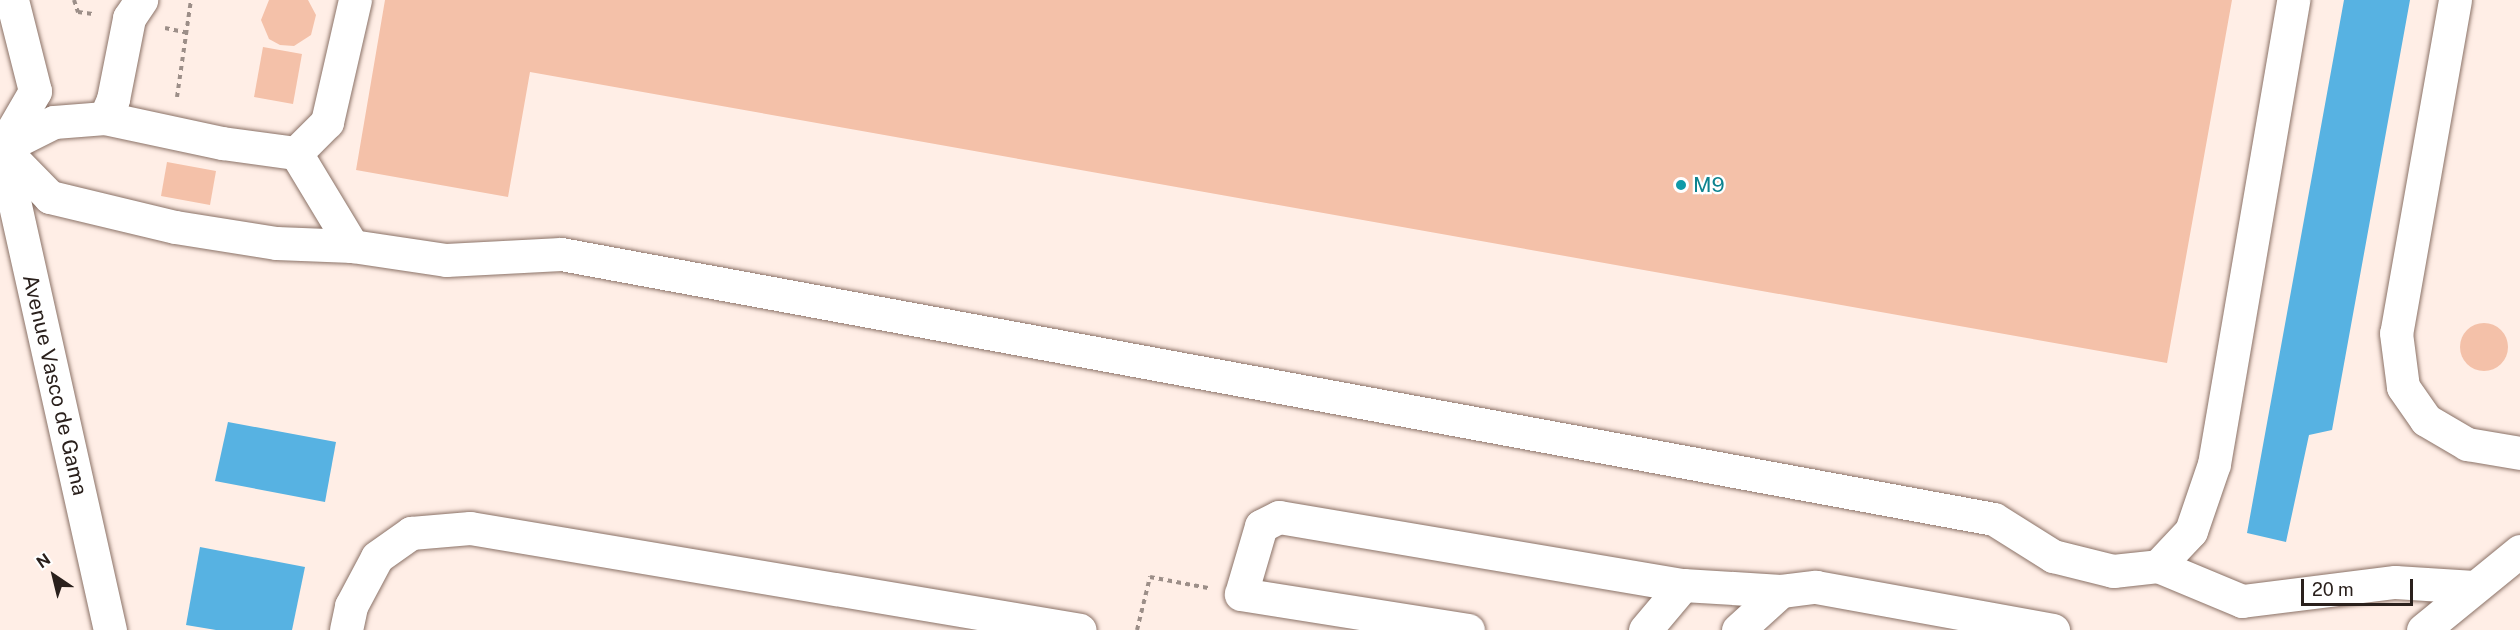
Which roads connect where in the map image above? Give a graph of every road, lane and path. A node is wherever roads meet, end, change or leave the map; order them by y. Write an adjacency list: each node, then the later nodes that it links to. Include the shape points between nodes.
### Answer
1 (12, 0): 9 (street, via 35,91)
2 (141, 0): 7 (street, via 129,18 113,99)
3 (191, 0): 8 (path)
4 (355, 0): 10 (street, via 327,122)
5 (2293, 0): 14 (street, via 2214,464 2191,531)
6 (2454, 0): 12 (street, via 2396,333 2403,387 2426,420 2467,444)
7 (105, 118): 8 (street); 9 (street, via 54,122)
8 (170, 133): 10 (street)
9 (1, 144): 11 (street, via 50,197 175,227 276,243); 19 (street, Avenue Vasco de Gama)
10 (296, 153): 11 (street)
11 (352, 246): 14 (street, via 446,260 561,254 1994,519 2053,556 2113,571)
12 (2520, 453)
13 (2520, 551): 16 (street)
14 (2158, 566): 16 (street, via 2242,601 2394,582)
15 (1683, 585): 17 (street); 18 (street, via 1280,517 1261,526); 24 (street)
16 (2474, 587): 27 (street)
17 (1781, 591): 25 (street); 26 (street, via 1816,587)
18 (1241, 594): 22 (path, via 1150,577); 23 (street)
19 (110, 630)
20 (346, 630): 21 (street, via 351,606 377,557 411,533 470,528)
21 (1080, 630)
22 (1137, 630)
23 (1468, 630)
24 (1645, 630)
25 (1739, 630)
26 (2053, 630)
27 (2423, 630)

